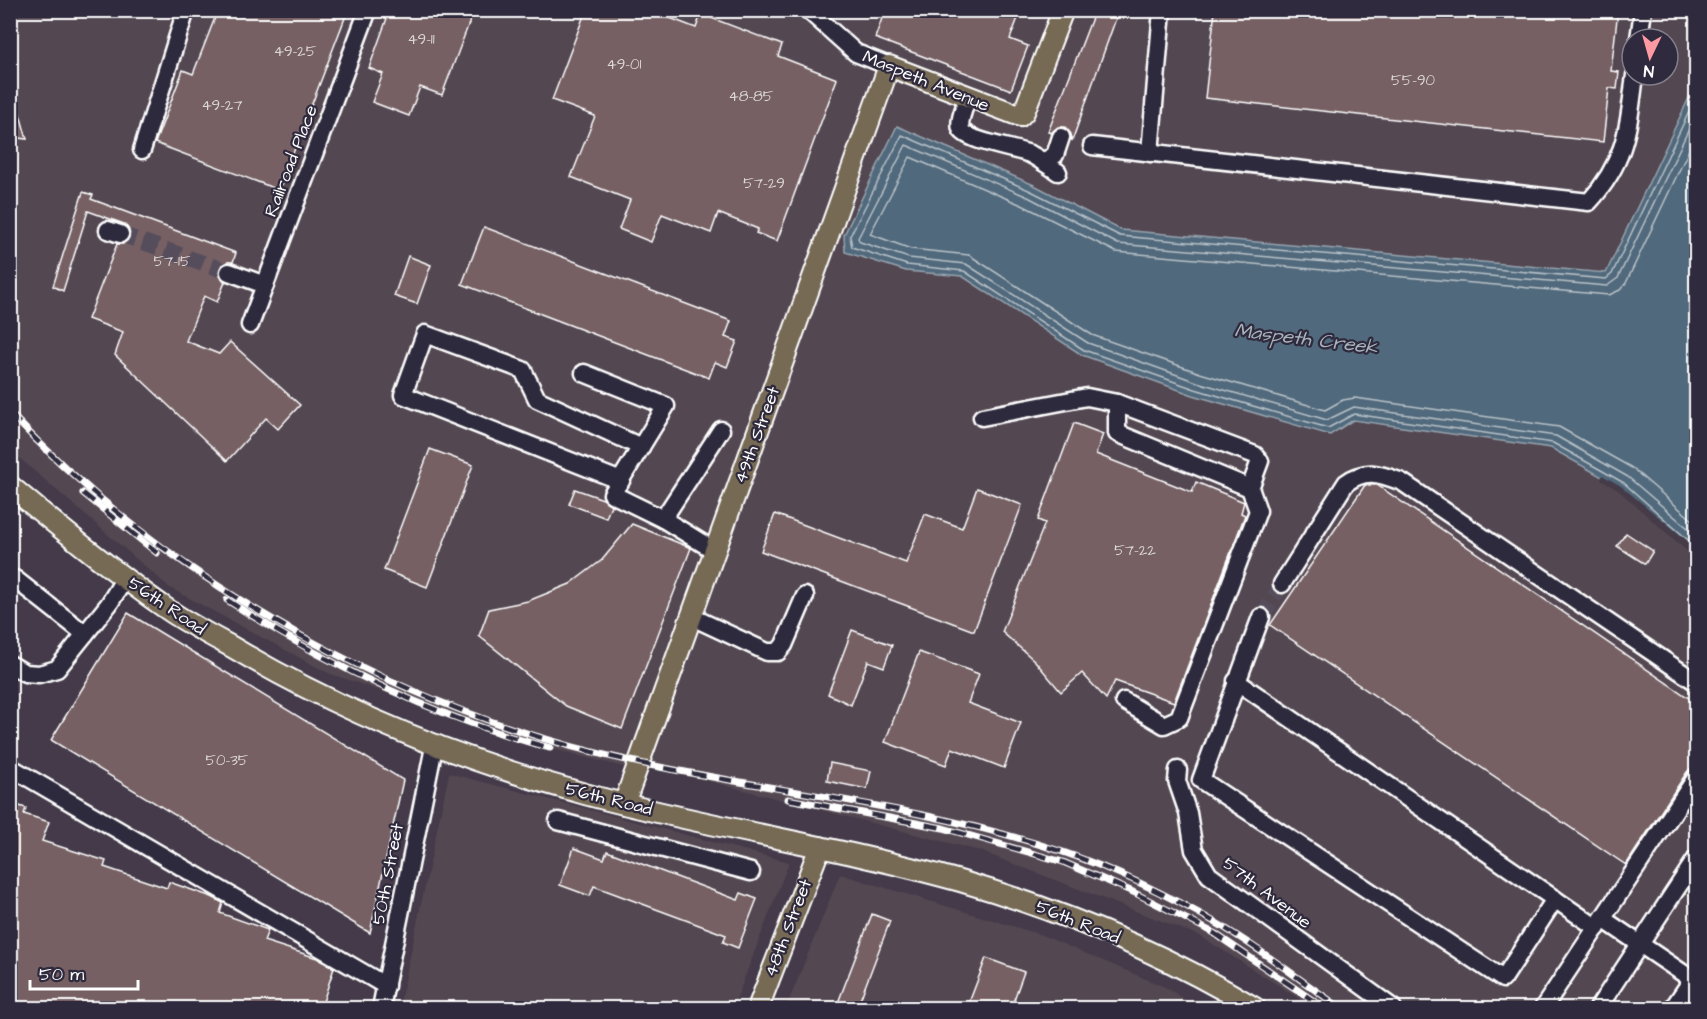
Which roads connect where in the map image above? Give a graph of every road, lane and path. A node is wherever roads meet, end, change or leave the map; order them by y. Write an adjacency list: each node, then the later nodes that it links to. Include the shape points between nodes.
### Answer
1 (186, 10): 13 (street)
2 (368, 10): 18 (street, Railroad Place)
3 (808, 10): 8 (street, Maspeth Avenue, via 856,54)
4 (1063, 10): 10 (main road, Maspeth Avenue, via 1022,115 1017,117)
5 (1162, 10): 14 (street)
6 (1643, 10): 7 (street)
7 (1641, 27)
8 (889, 66): 10 (main road, Maspeth Avenue); 29 (main road, 49th Street)
9 (1633, 87): 14 (street, via 1626,144 1602,188 1589,202)
10 (968, 98): 15 (street, via 960,126 962,133)
11 (1061, 137): 15 (street, via 1055,155)
12 (1092, 146): 14 (street)
13 (142, 150)
14 (1150, 153)
15 (1043, 162): 16 (street)
16 (1058, 172)
17 (229, 272): 18 (street)
18 (265, 285): 19 (street, Railroad Place)
19 (250, 325)
20 (584, 373): 24 (street, via 666,406)
21 (1117, 403): 22 (street, via 1088,397); 27 (street, via 1117,433); 27 (street, via 1255,455 1260,461)
22 (982, 417)
23 (721, 430): 28 (street)
24 (641, 447): 25 (street); 25 (street, via 537,399 523,370 425,334 403,395)
25 (621, 481): 28 (street, via 612,494)
26 (10, 486): 30 (main road, 56th Road)
27 (1250, 488): 40 (street, via 1258,511 1179,718 1164,725)
28 (663, 519): 29 (street)
29 (716, 551): 34 (main road, 49th Street)
30 (125, 578): 36 (street); 41 (main road, 56th Road, via 169,611 288,681)
31 (10, 580): 36 (street, via 15,579)
32 (1282, 584): 39 (street, via 1346,483 1357,474 1378,474 1402,482)
33 (805, 596): 34 (street, via 778,652 767,652)
34 (692, 617): 45 (main road, 49th Street)
35 (1261, 617): 38 (street)
36 (85, 634): 37 (street, via 57,669 25,674)
37 (10, 664)
38 (1236, 681): 50 (street); 50 (street, via 1201,780 1503,979)
39 (1696, 682)
40 (1124, 701)
41 (434, 747): 45 (main road, 56th Road); 54 (street, 50th Street)
42 (10, 767): 54 (street)
43 (1178, 770): 58 (street, 57th Avenue, via 1177,781 1188,813 1194,850 1205,871)
44 (1696, 778): 51 (street)
45 (624, 804): 47 (main road, 56th Road)
46 (558, 821): 49 (street)
47 (820, 847): 56 (main road, 48th Street); 57 (main road, 56th Road, via 957,880 1063,915 1143,949)
48 (1696, 859): 52 (street)
49 (751, 872)
50 (1555, 899): 51 (street)
51 (1600, 924): 52 (street); 59 (street)
52 (1640, 944): 53 (street); 60 (street)
53 (1695, 977): 61 (street)
54 (386, 986): 55 (street, 50th Street)
55 (381, 1008)
56 (758, 1008)
57 (1255, 1008)
58 (1393, 1008)
59 (1543, 1008)
60 (1598, 1008)
61 (1674, 1008)

